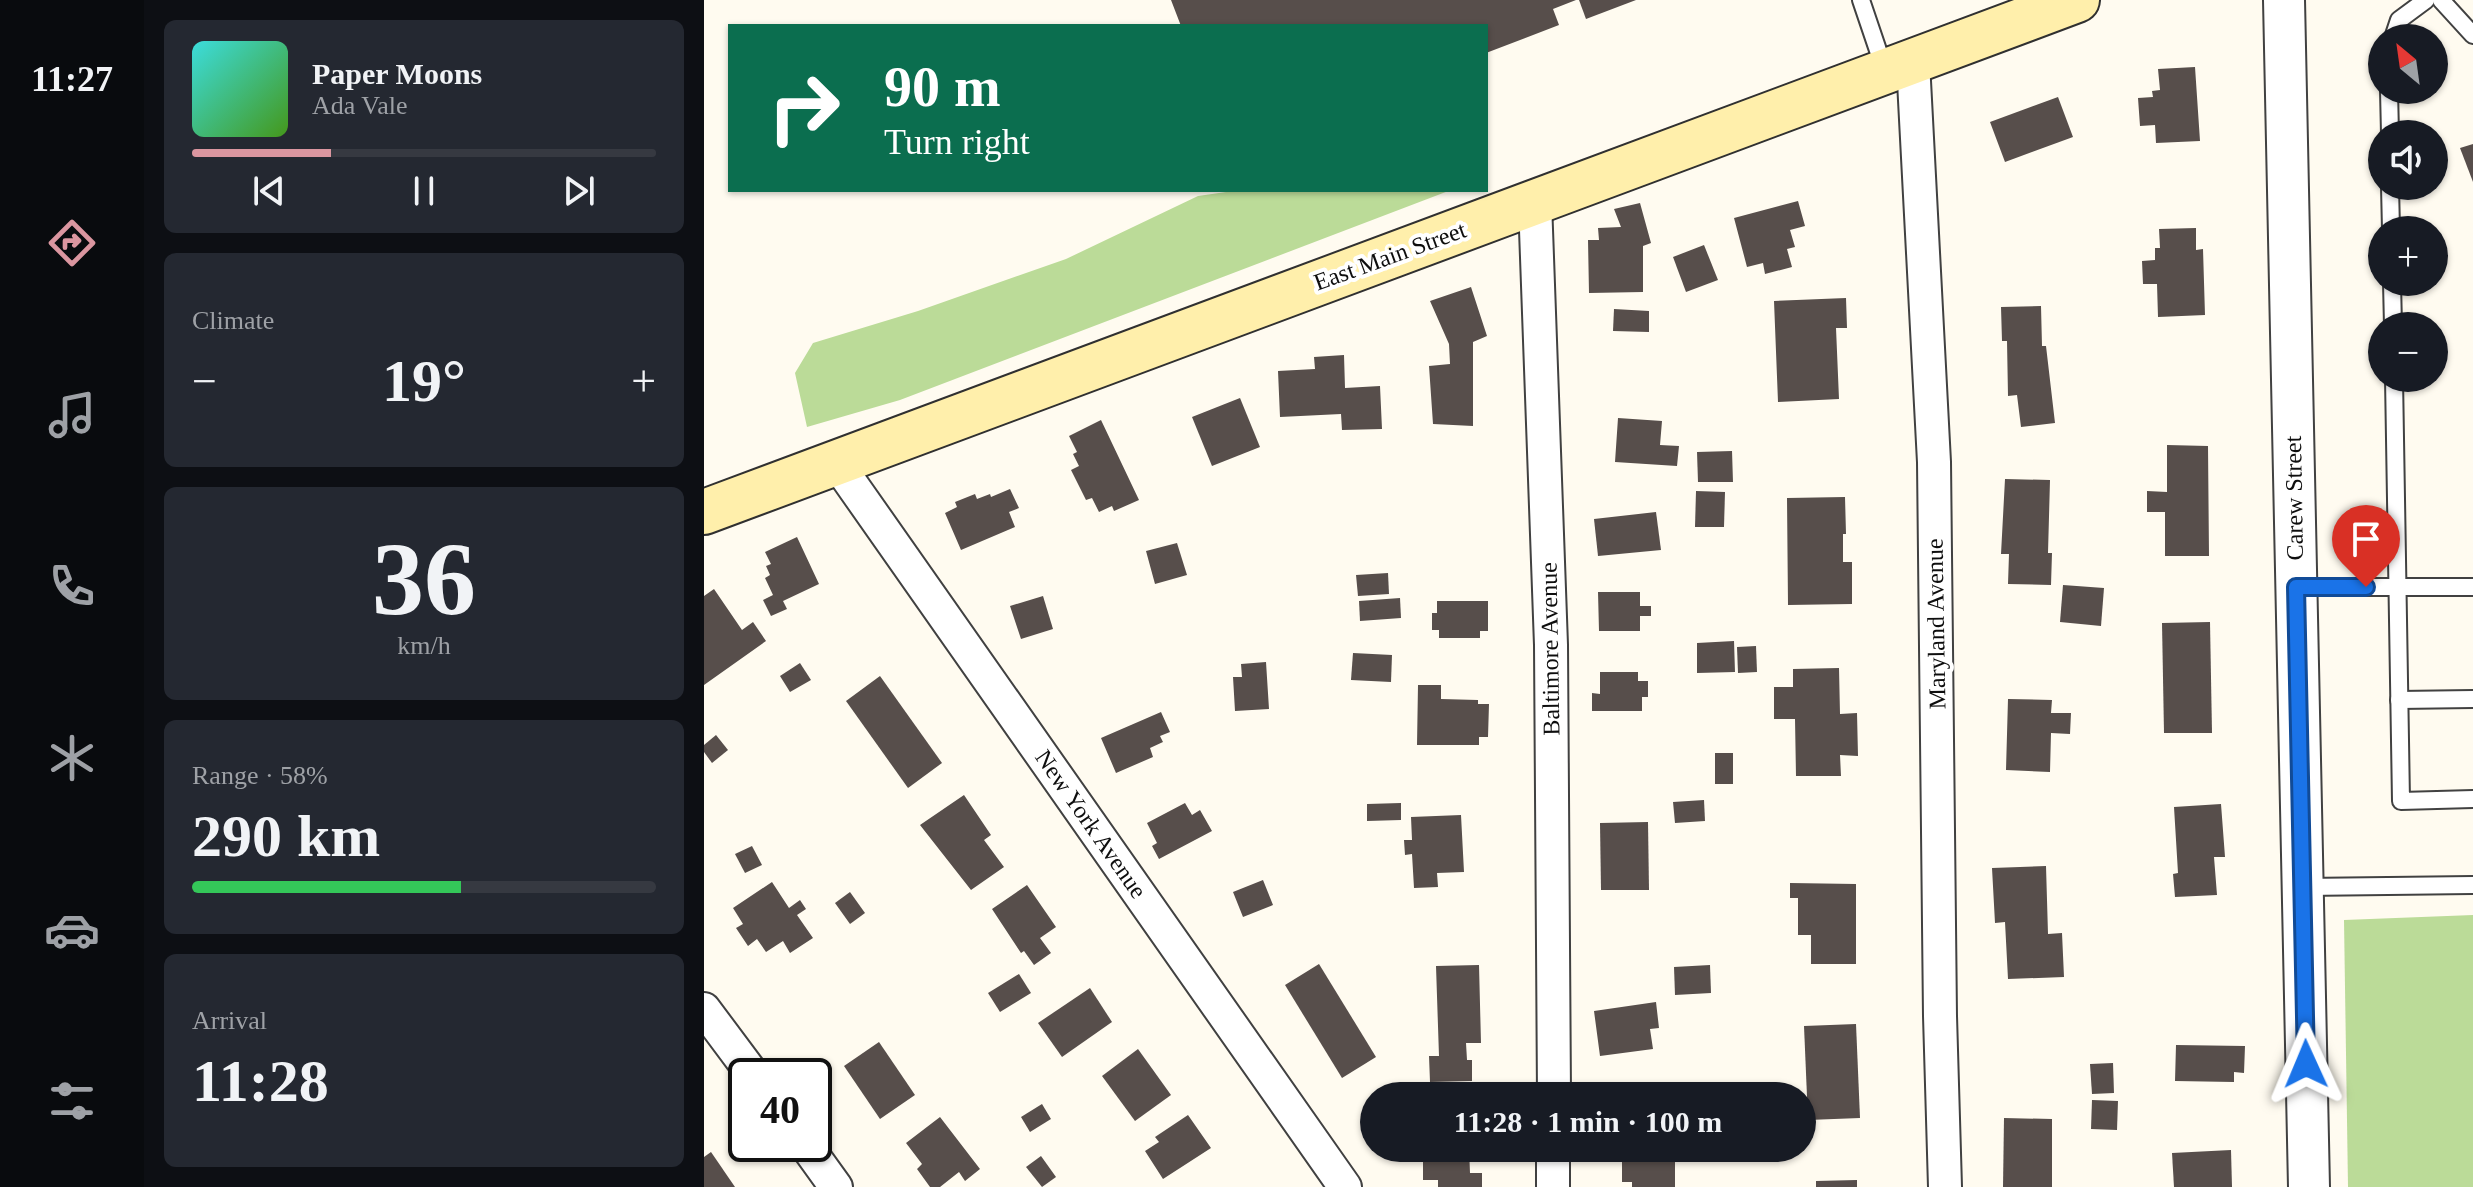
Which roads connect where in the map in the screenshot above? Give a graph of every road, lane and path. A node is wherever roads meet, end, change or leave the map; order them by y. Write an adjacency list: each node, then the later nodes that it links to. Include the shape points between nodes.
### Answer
1 (1861, 0): 8 (lane)
2 (2077, 0): 8 (main road, East Main Street)
3 (2284, 0): 13 (street, Carew Street)
4 (2426, 0): 6 (lane)
5 (2441, 0): 7 (lane)
6 (2398, 24)
7 (2473, 35)
8 (1899, 67): 9 (main road, East Main Street); 29 (street, Maryland Avenue, via 1934,462)
9 (1535, 202): 11 (main road, East Main Street); 23 (street, Baltimore Avenue, via 1551,645)
10 (2394, 392): 14 (lane)
11 (836, 462): 12 (main road, East Main Street); 27 (street, New York Avenue)
12 (704, 512)
13 (2296, 587): 14 (lane); 20 (street, Carew Street)
14 (2397, 587): 15 (lane); 17 (lane)
15 (2473, 587)
16 (2473, 699): 17 (lane)
17 (2399, 700): 18 (lane, via 2401,801)
18 (2473, 799)
19 (2473, 885): 20 (lane)
20 (2302, 887): 30 (street, Carew Street)
21 (704, 1009): 22 (street)
22 (741, 1058)
23 (1554, 1082)
24 (818, 1162): 26 (street)
25 (1553, 1162): 28 (street)
26 (836, 1187)
27 (1345, 1187)
28 (1553, 1187)
29 (1945, 1187)
30 (2309, 1187)

